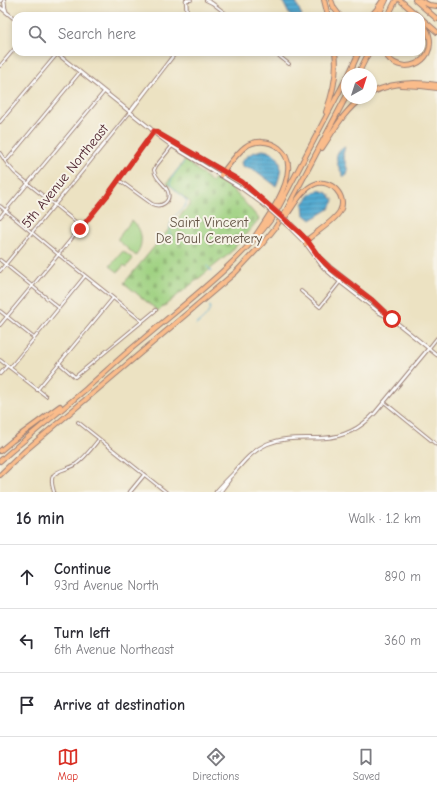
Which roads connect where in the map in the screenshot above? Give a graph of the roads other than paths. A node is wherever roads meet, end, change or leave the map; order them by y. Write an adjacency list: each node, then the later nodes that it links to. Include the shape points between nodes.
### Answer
1 (4, 0): 23 (street)
2 (186, 0): 3 (street); 15 (street)
3 (191, 0)
4 (206, 0): 16 (street)
5 (324, 0): 17 (highway)
6 (332, 0): 18 (highway)
7 (383, 0): 19 (highway)
8 (386, 0): 20 (highway)
9 (396, 0): 21 (highway)
10 (400, 0): 22 (highway)
11 (415, 0): 25 (highway)
12 (419, 0): 13 (highway)
13 (437, 6)
14 (0, 7): 23 (street)
15 (187, 12)
16 (224, 12)
17 (327, 12)
18 (337, 12)
19 (374, 12)
20 (380, 12)
21 (391, 12)
22 (414, 12)
23 (8, 13): 24 (street)
24 (12, 16)
25 (437, 19)
26 (425, 22): 28 (highway)
27 (425, 28): 38 (highway, via 430,42)
28 (437, 32)
29 (12, 52): 41 (street)
30 (54, 56): 54 (street)
31 (60, 56): 46 (street)
32 (173, 56): 53 (street)
33 (279, 56): 42 (street)
34 (335, 56): 57 (highway, via 335,73 328,108)
35 (357, 56): 44 (highway)
36 (367, 56): 45 (highway)
37 (387, 56): 39 (highway, via 401,66 411,66)
38 (425, 56)
39 (425, 56)
40 (0, 61): 41 (street)
41 (3, 63): 43 (street)
42 (289, 64)
43 (0, 66)
44 (352, 68)
45 (361, 68)
46 (80, 72): 50 (street); 59 (street)
47 (437, 87): 49 (highway, via 393,84)
48 (341, 88): 57 (highway)
49 (377, 90)
50 (104, 92): 53 (street); 63 (street)
51 (342, 104): 60 (highway)
52 (355, 104): 60 (highway, via 343,116)
53 (130, 112): 55 (street); 64 (street, 5th Avenue Northeast)
54 (0, 122)
55 (154, 131): 56 (street); 61 (street); 62 (street)
56 (172, 146): 61 (street); 62 (street, via 154,170 156,178 168,194 168,199 162,205 152,204)
57 (308, 151): 72 (highway, via 275,214)
58 (0, 154): 59 (street)
59 (5, 161): 63 (street)
60 (308, 171): 69 (highway)
61 (222, 174): 71 (street, bridge, via 242,182); 72 (highway, via 245,147 256,142 277,146 288,163 284,187 268,218)
62 (119, 180): 68 (street)
63 (28, 184): 64 (street); 66 (street)
64 (55, 205): 68 (street); 70 (street, 5th Avenue Northeast)
65 (0, 206): 66 (street)
66 (6, 210): 67 (street); 70 (street)
67 (0, 217)
68 (82, 227): 73 (street)
69 (275, 228): 71 (highway, via 309,187 326,183 341,196 342,206 338,214); 104 (highway, via 236,272)
70 (32, 232): 73 (street); 75 (street, 5th Avenue Northeast)
71 (306, 242): 78 (street); 79 (street, via 323,267)
72 (244, 251): 99 (highway)
73 (59, 255): 77 (street); 80 (street)
74 (0, 260): 75 (street)
75 (6, 264): 76 (street, 5th Avenue Northeast); 80 (street)
76 (0, 271)
77 (86, 276): 82 (street); 83 (street)
78 (343, 278): 79 (street); 87 (street)
79 (340, 282): 81 (street, via 320,307); 87 (street, via 380,313)
80 (32, 287): 83 (street); 86 (street)
81 (301, 291)
82 (113, 298): 88 (street); 95 (street)
83 (59, 308): 90 (street)
84 (156, 310): 88 (street)
85 (0, 311): 86 (street)
86 (7, 316): 89 (street); 90 (street)
87 (392, 319): 92 (street)
88 (142, 321): 95 (street, via 75,377)
89 (0, 326)
90 (34, 338): 97 (street)
91 (437, 338): 92 (street)
92 (429, 348): 93 (street); 103 (street)
93 (437, 355)
94 (0, 360): 96 (street)
95 (59, 363): 100 (street)
96 (7, 366): 97 (street); 98 (street)
97 (10, 368): 100 (street)
98 (0, 374)
99 (85, 389): 102 (highway); 108 (highway)
100 (37, 390): 101 (street)
101 (46, 396)
102 (72, 400): 104 (highway); 109 (highway)
103 (384, 402): 107 (street); 111 (street, via 370,419 348,433 328,438 288,438 273,442 250,455)
104 (78, 406): 110 (highway)
105 (78, 422): 106 (street)
106 (99, 439): 112 (street); 113 (street, via 79,463 54,475)
107 (437, 445)
108 (0, 451)
109 (0, 461)
110 (1, 474)
111 (232, 474): 116 (street); 117 (street)
112 (144, 475): 114 (street); 115 (street)
113 (54, 492)
114 (130, 492)
115 (166, 492)
116 (216, 492)
117 (220, 492)

